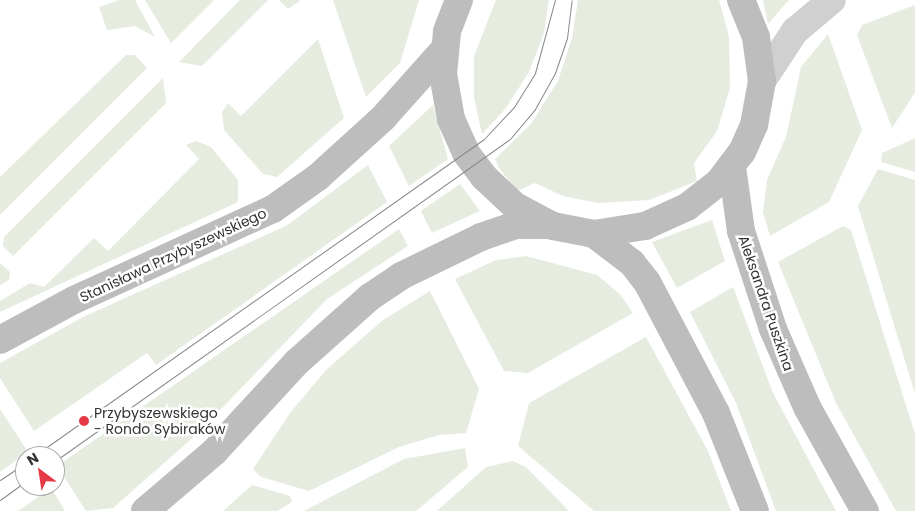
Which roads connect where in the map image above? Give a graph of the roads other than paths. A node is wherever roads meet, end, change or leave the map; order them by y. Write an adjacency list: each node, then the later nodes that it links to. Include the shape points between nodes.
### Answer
1 (459, 0): 4 (main road)
2 (741, 0): 5 (main road, via 756,37)
3 (832, 0): 5 (street, via 795,31)
4 (443, 50): 7 (main road, via 447,104 471,160 516,206); 9 (main road, Stanisława Przybyszewskiego, via 407,96 357,143 273,209 66,304)
5 (762, 81): 6 (main road, via 754,125)
6 (732, 166): 8 (main road, via 704,195 670,216 645,226); 12 (main road, Aleksandra Puszkina, via 741,231 773,329 807,407)
7 (553, 226): 8 (main road); 10 (main road, via 498,230 386,285 335,326 214,452)
8 (594, 234): 11 (main road, via 632,264 647,282 716,413)
9 (0, 340)
10 (145, 511)
11 (755, 511)
12 (865, 511)

